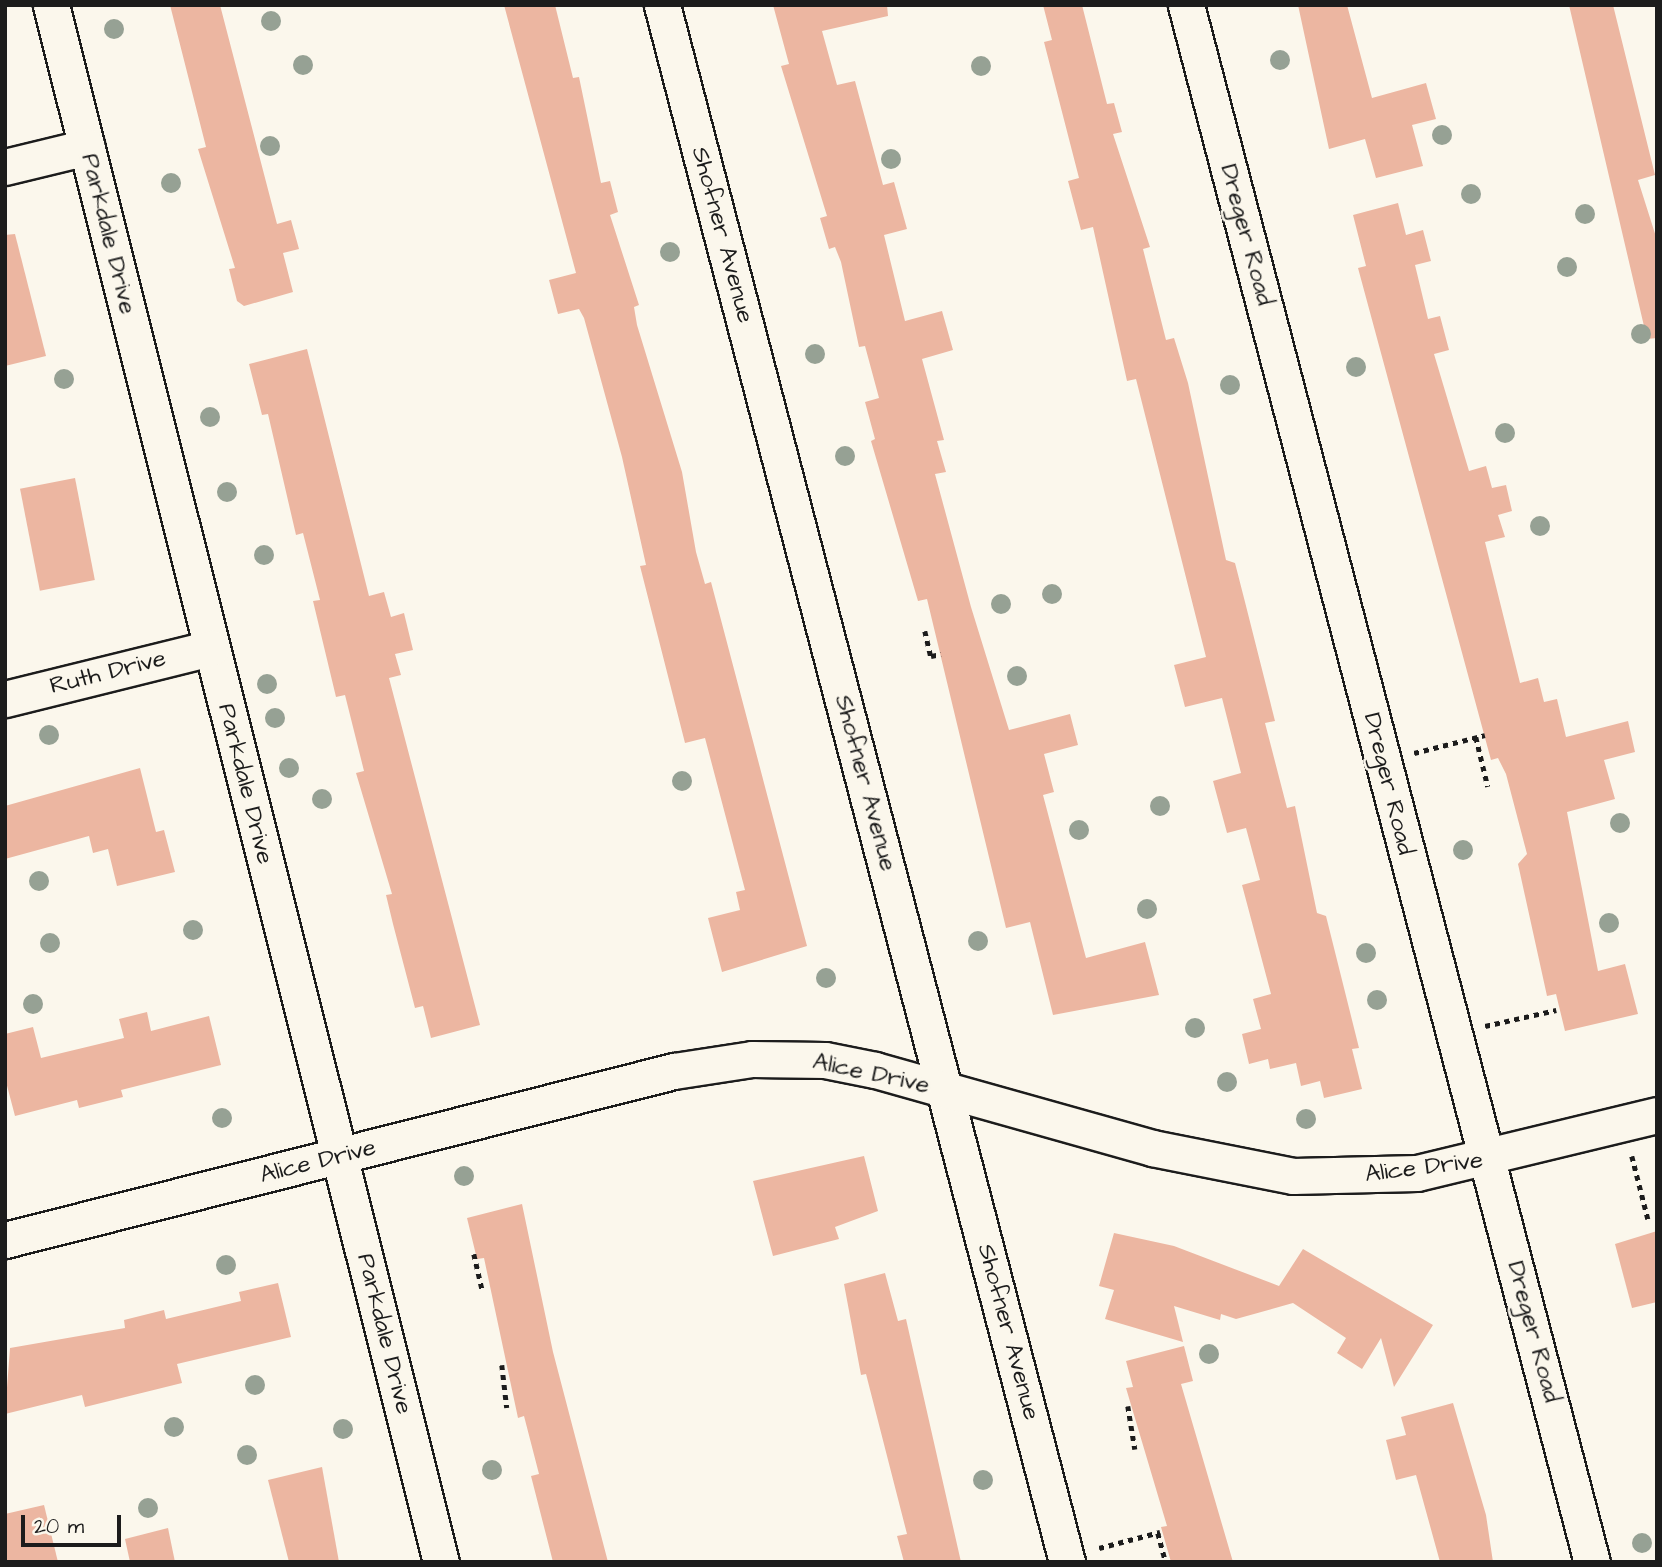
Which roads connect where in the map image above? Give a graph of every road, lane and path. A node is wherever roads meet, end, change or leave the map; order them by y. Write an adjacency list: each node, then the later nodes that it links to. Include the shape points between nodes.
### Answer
1 (51, 5): 4 (street, Parkdale Drive)
2 (662, 5): 16 (street, Shofner Avenue)
3 (1186, 5): 20 (street, Dreger Road)
4 (87, 147): 5 (street); 7 (street, Parkdale Drive)
5 (5, 167)
6 (925, 631): 8 (path, via 931,656)
7 (211, 648): 9 (street, Ruth Drive); 19 (street, Parkdale Drive)
8 (941, 654)
9 (5, 699)
10 (1485, 736): 11 (path)
11 (1476, 737): 12 (path); 13 (path)
12 (1409, 754)
13 (1488, 788)
14 (1556, 1010): 15 (path)
15 (1481, 1027)
16 (944, 1090): 19 (street, Alice Drive, via 825,1060 712,1063); 20 (street, Alice Drive, via 1152,1148 1293,1176 1417,1173); 31 (street, Shofner Avenue)
17 (1657, 1115): 20 (street, Alice Drive)
18 (1632, 1155): 21 (path)
19 (339, 1157): 22 (street, Alice Drive); 30 (street, Parkdale Drive)
20 (1488, 1160): 33 (street, Dreger Road)
21 (1648, 1219)
22 (5, 1240)
23 (474, 1254): 24 (path)
24 (483, 1292)
25 (502, 1365): 27 (path)
26 (1128, 1406): 28 (path)
27 (507, 1408)
28 (1135, 1449)
29 (1099, 1548): 32 (path, via 1159,1532)
30 (441, 1562)
31 (1068, 1562)
32 (1166, 1562)
33 (1592, 1562)

